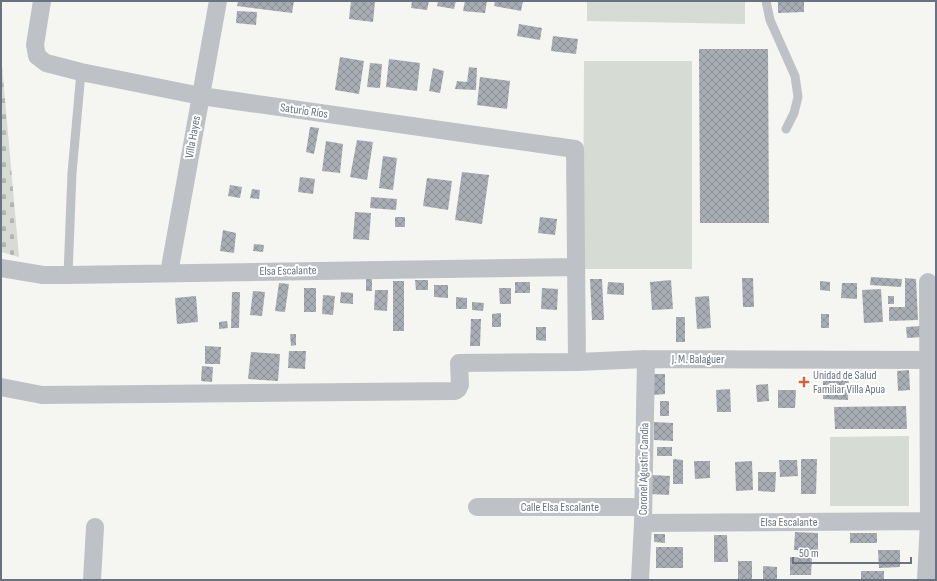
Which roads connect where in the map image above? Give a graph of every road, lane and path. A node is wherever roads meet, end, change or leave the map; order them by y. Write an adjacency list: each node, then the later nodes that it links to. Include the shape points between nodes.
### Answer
1 (42, 1): 4 (street, Saturio Ríos, via 35,45 37,56 46,63)
2 (218, 1): 5 (street, Villa Hayes)
3 (766, 1): 6 (lane, via 770,20 795,76 798,97)
4 (81, 72): 5 (street, Saturio Ríos); 10 (lane, via 72,173)
5 (201, 96): 8 (street, Saturio Ríos, via 575,149); 9 (street, Villa Hayes)
6 (786, 129)
7 (1, 268): 10 (street, Elsa Escalante, via 43,275)
8 (576, 268): 9 (street, Elsa Escalante); 14 (street)
9 (169, 273): 10 (street, Elsa Escalante)
10 (68, 275)
11 (928, 282): 13 (street)
12 (646, 359): 13 (street, J. M. Balaguer); 14 (street, J. M. Balaguer); 17 (street, Coronel Agustin Candia)
13 (932, 360): 18 (street)
14 (578, 362): 15 (street, J. M. Balaguer, via 459,363 460,385 455,391 42,395)
15 (1, 387)
16 (477, 507): 17 (street, Calle Elsa Escalante)
17 (643, 515): 18 (street, Elsa Escalante); 21 (street, Coronel Agustin Candia)
18 (932, 522): 22 (street)
19 (95, 527): 20 (street)
20 (92, 580)
21 (640, 580)
22 (926, 580)

